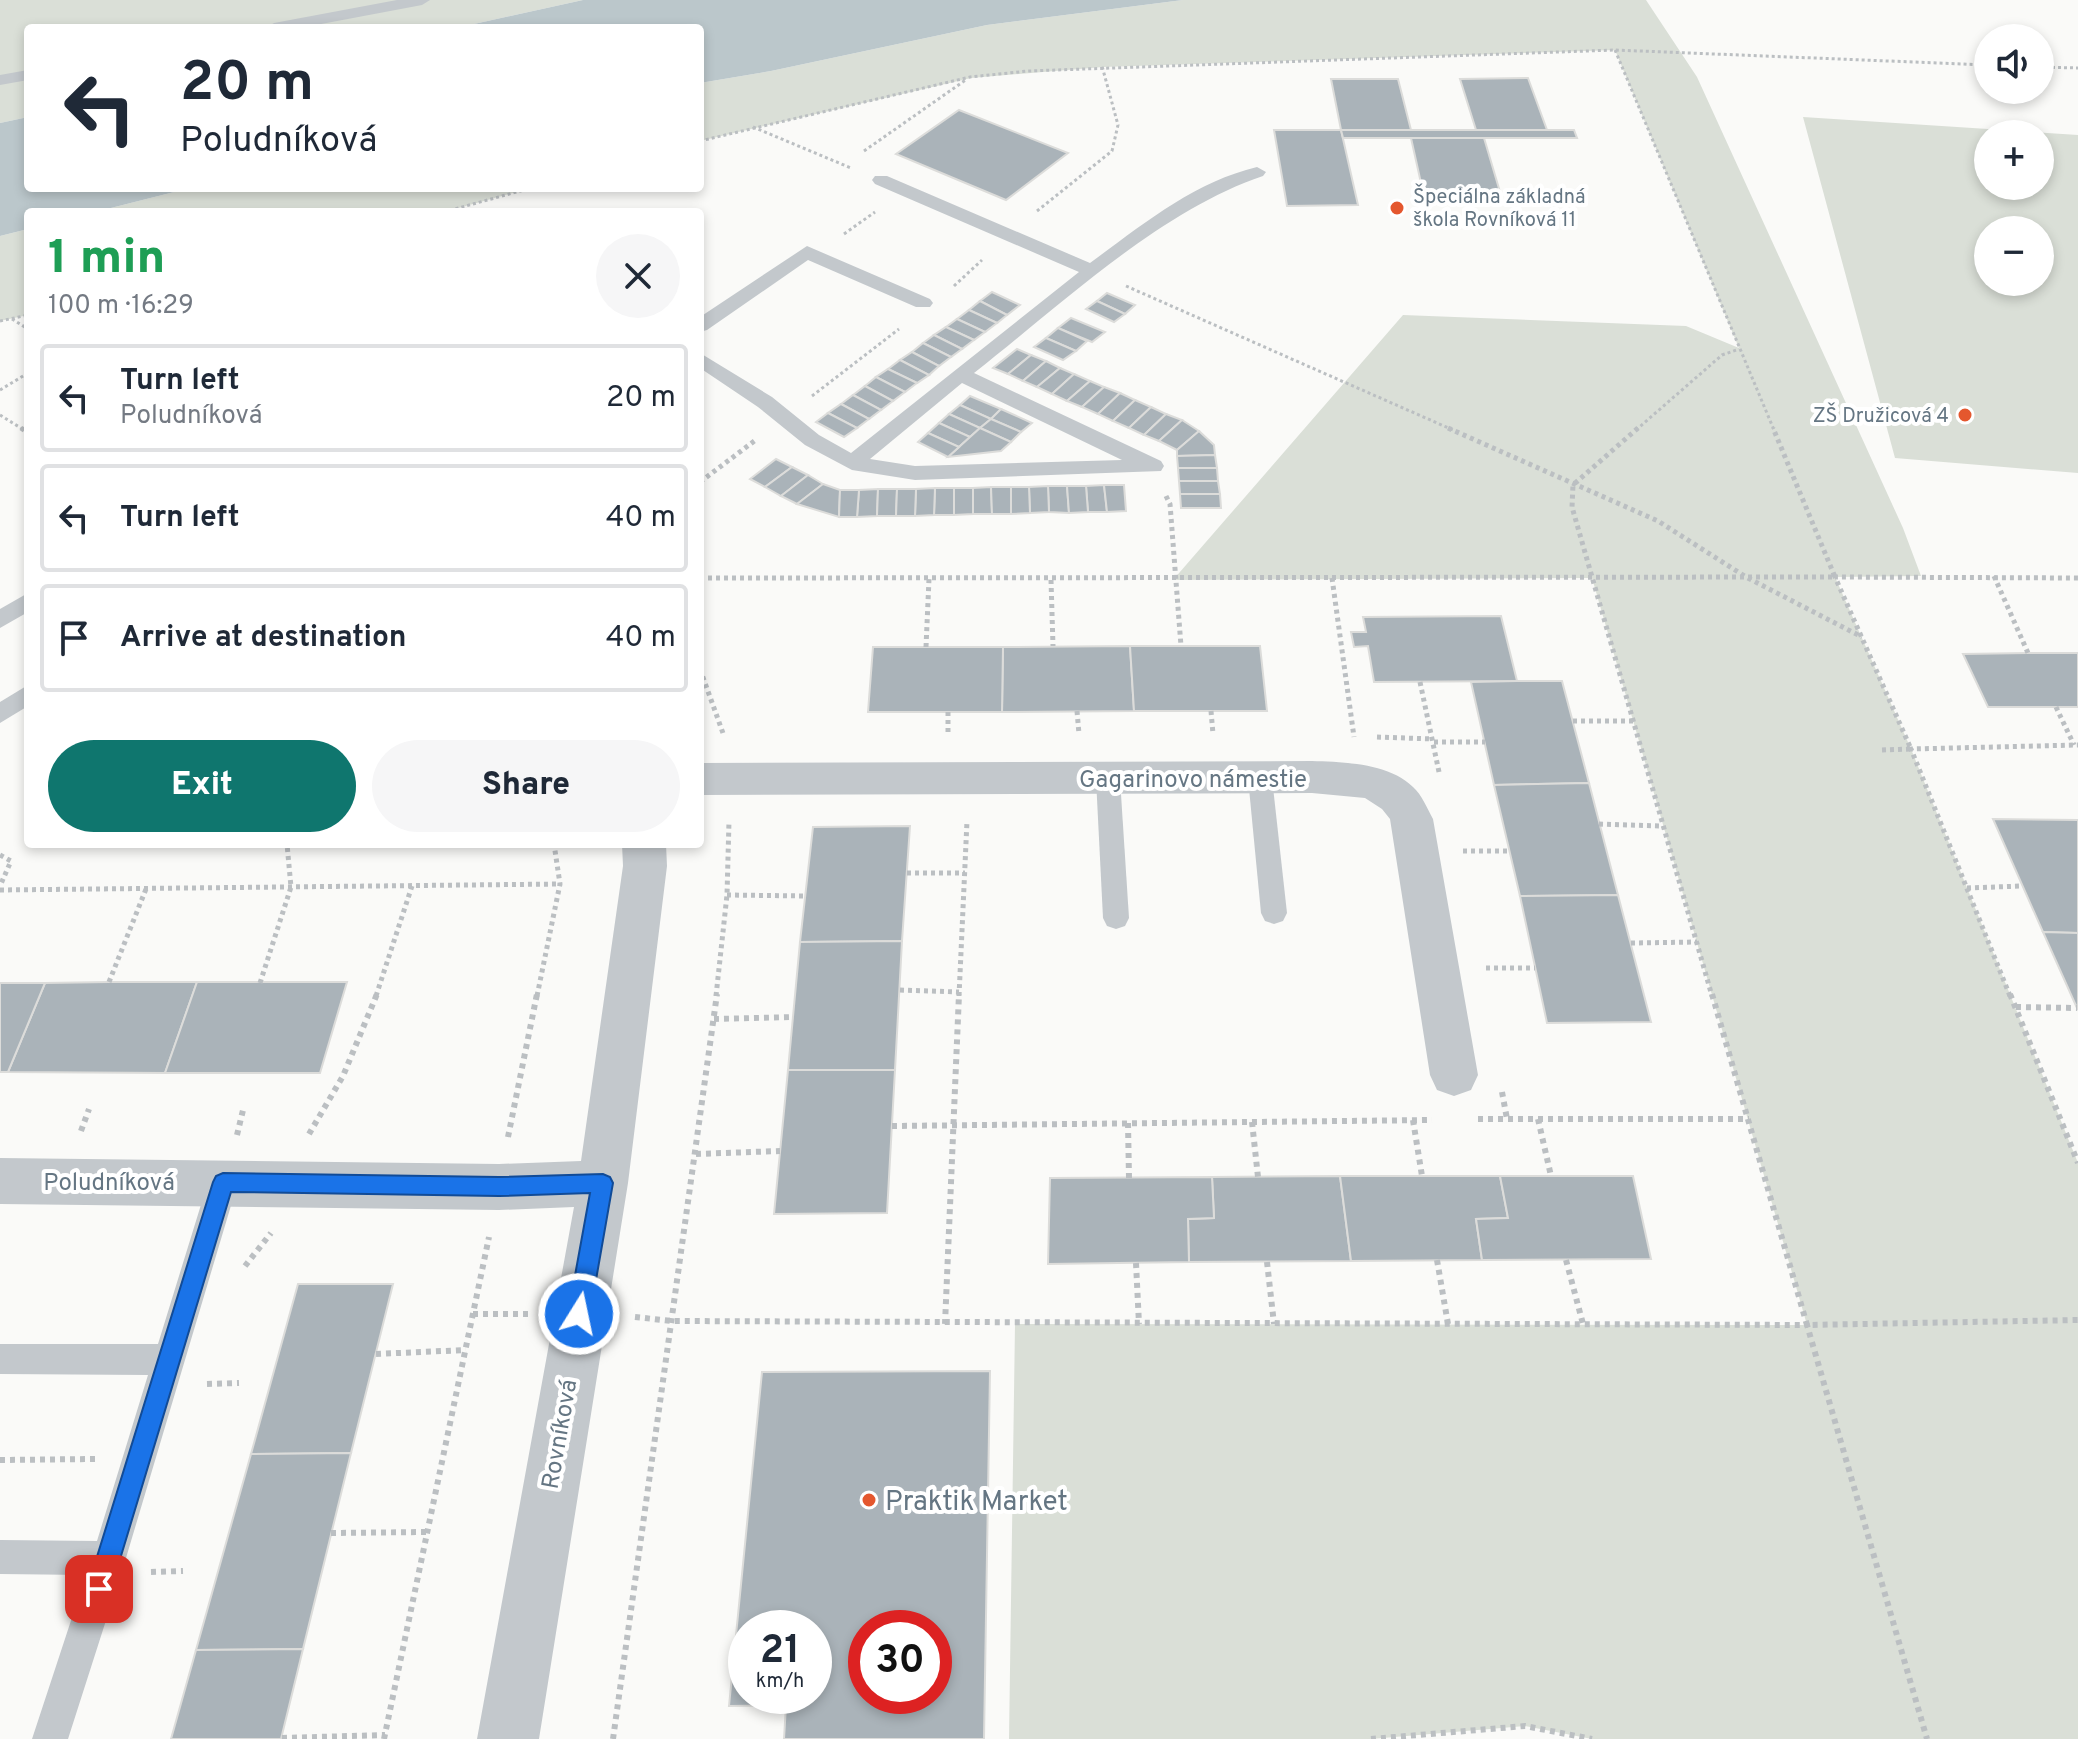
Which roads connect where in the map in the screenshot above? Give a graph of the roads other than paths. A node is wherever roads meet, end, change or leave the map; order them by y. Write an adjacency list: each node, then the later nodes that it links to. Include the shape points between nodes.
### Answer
1 (422, 0): 2 (lane)
2 (295, 24)
3 (24, 76): 4 (lane)
4 (0, 80)
5 (1257, 172): 7 (lane, via 1195,196)
6 (881, 180): 7 (lane)
7 (1092, 271): 11 (lane)
8 (923, 303): 9 (lane, via 807,252)
9 (704, 323)
10 (704, 362): 12 (lane)
11 (960, 374): 12 (lane); 12 (lane, via 1153,466 915,473)
12 (852, 463)
13 (24, 604): 14 (lane)
14 (0, 620)
15 (24, 697): 16 (lane)
16 (0, 714)
17 (1094, 763): 18 (street, Gagarinovo námestie); 19 (street, Gagarinovo námestie, via 958,764); 22 (lane)
18 (1260, 778): 21 (lane); 23 (street, Gagarinovo námestie, via 1350,779 1397,796 1411,819)
19 (715, 779)
20 (644, 848): 26 (street, Rovníková)
21 (1274, 913)
22 (1116, 918)
23 (1454, 1075)
24 (229, 1165): 25 (street, Poludníková); 26 (street, Poludníková, via 499,1187); 28 (lane)
25 (0, 1181)
26 (603, 1183): 32 (street, Rovníková)
27 (0, 1359): 28 (lane)
28 (170, 1360): 30 (lane)
29 (0, 1557): 30 (lane)
30 (109, 1558): 31 (lane)
31 (50, 1739)
32 (508, 1739)

